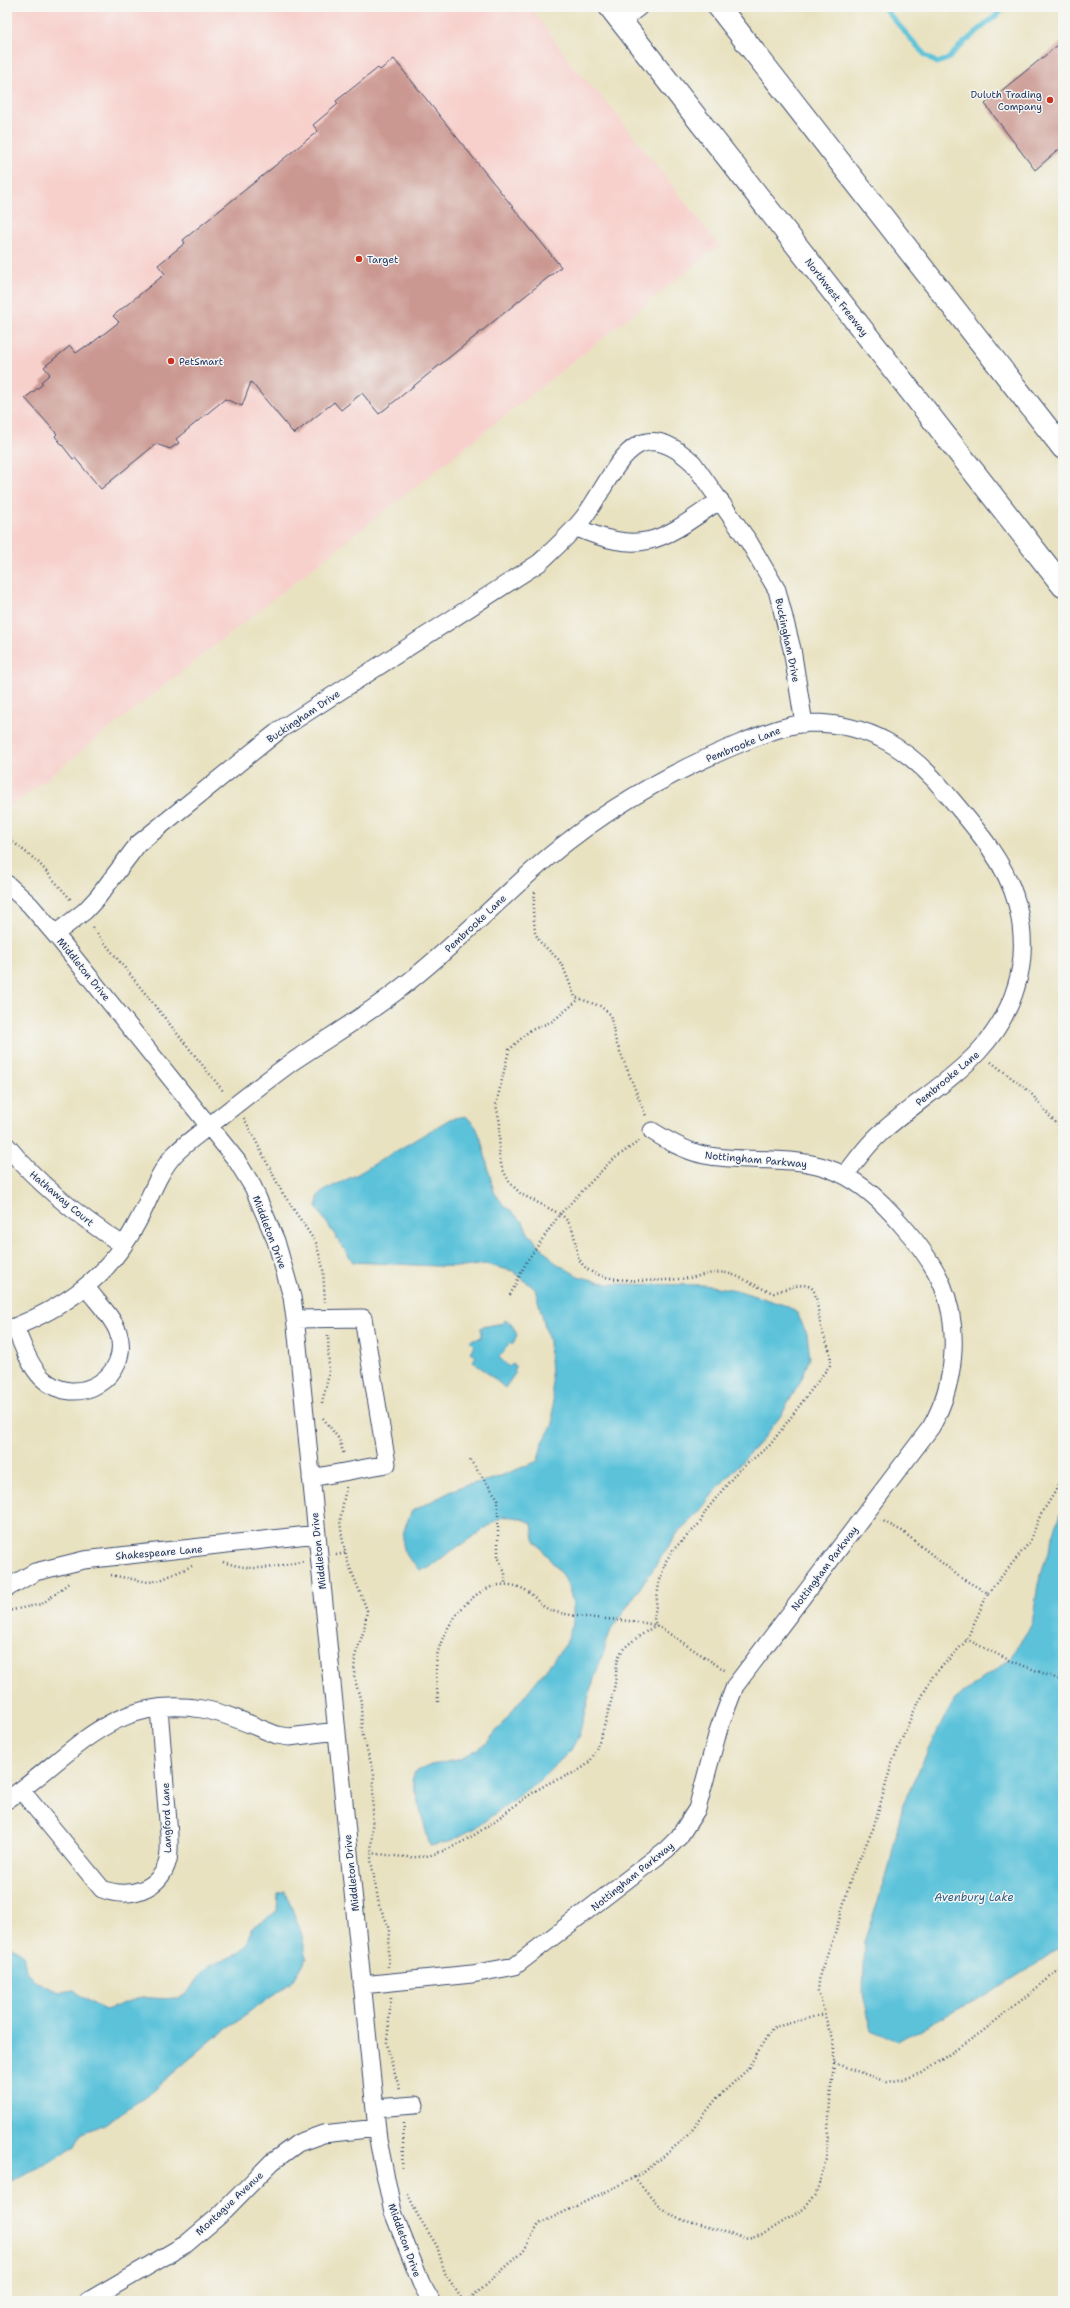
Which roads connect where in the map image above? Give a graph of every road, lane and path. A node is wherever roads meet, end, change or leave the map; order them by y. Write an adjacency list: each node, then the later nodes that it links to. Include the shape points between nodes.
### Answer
1 (639, 7): 3 (street)
2 (719, 7): 4 (highway)
3 (616, 14): 7 (highway, Northwest Freeway)
4 (1063, 448)
5 (720, 500): 6 (street, via 665,536 647,541 614,542); 6 (street, Buckingham Drive, via 693,463 679,450 666,443 645,443 626,453); 8 (street, Buckingham Drive, via 777,590 792,649)
6 (575, 527): 11 (street, Buckingham Drive, via 564,541 528,571 281,729 138,844 98,897 85,911)
7 (1063, 586)
8 (804, 724): 9 (street, Pembrooke Lane, via 759,736 676,773 600,819); 13 (street, Pembrooke Lane, via 851,728 880,738 909,754 942,788 1000,863 1009,881 1020,917 1022,959 1008,1010)
9 (529, 874): 12 (path, via 535,892 535,932 539,941 558,959 574,997); 14 (street, Pembrooke Lane, via 406,985 289,1064)
10 (7, 884): 11 (street, Middleton Drive, via 30,905)
11 (55, 934): 14 (street, Middleton Drive)
12 (578, 1000): 16 (path, via 600,1006 610,1014 616,1042); 19 (path, via 554,1021 529,1031 509,1050 496,1105 500,1123 499,1155 507,1178 521,1194)
13 (980, 1051): 15 (path, via 994,1066 1030,1092); 18 (street, Pembrooke Lane, via 885,1129)
14 (211, 1125): 20 (street, Pembrooke Lane, via 170,1160 161,1172 138,1221); 23 (street, Middleton Drive, via 238,1161 266,1213 285,1269)
15 (1063, 1129)
16 (652, 1131): 18 (street, Nottingham Parkway, via 703,1155 809,1163); 19 (path, via 611,1161)
17 (7, 1146): 20 (street, Hathaway Court, via 54,1193 101,1231)
18 (846, 1175): 28 (street, Nottingham Parkway, via 878,1199 920,1247 946,1295 953,1336 950,1372 939,1412 931,1427)
19 (560, 1214): 22 (path, via 527,1261); 40 (path, via 570,1222 575,1231 578,1258 592,1272 603,1276 672,1280 726,1273 774,1293 796,1284 804,1284 817,1295 821,1326 832,1359 770,1445 737,1472 705,1512 700,1523 673,1550 666,1561 659,1583 654,1620)
20 (123, 1245): 21 (street, Pembrooke Lane)
21 (86, 1287): 24 (street, via 64,1302); 24 (street, via 117,1331 120,1343 115,1367 107,1378 95,1387 82,1392 69,1391 43,1379)
22 (510, 1295)
23 (295, 1319): 27 (street, Middleton Drive); 27 (street, via 362,1318 387,1464)
24 (11, 1329)
25 (470, 1460): 36 (path, via 498,1499 497,1547 505,1573)
26 (1063, 1474): 38 (path, via 1040,1516 1029,1543)
27 (311, 1478): 29 (street, Middleton Drive)
28 (867, 1512): 38 (path, via 902,1531 952,1571); 42 (street, Nottingham Parkway)
29 (317, 1534): 31 (street, Middleton Drive); 37 (street, Shakespeare Lane, via 84,1560 35,1572)
30 (346, 1553): 31 (path)
31 (319, 1557): 32 (path, via 255,1570); 46 (street, Middleton Drive)
32 (217, 1562)
33 (198, 1564): 34 (path, via 158,1582)
34 (103, 1575)
35 (74, 1580): 39 (path, via 42,1604)
36 (505, 1585): 40 (path, via 528,1590 547,1610 558,1613 597,1620 607,1618); 44 (path, via 488,1589 469,1601 451,1620 437,1657)
37 (7, 1588)
38 (988, 1593): 41 (path)
39 (7, 1611)
40 (656, 1625): 42 (path); 49 (path, via 622,1651 618,1659 610,1706 593,1756 582,1768 522,1800 483,1831 456,1846 430,1856)
41 (966, 1639): 43 (path, via 1009,1660); 52 (path, via 933,1676 899,1744 873,1829 847,1890 835,1934 820,1973 818,1991)
42 (740, 1679): 51 (street, Nottingham Parkway, via 721,1722 697,1810 679,1837 667,1849 516,1966 472,1974)
43 (1063, 1681)
44 (438, 1702)
45 (159, 1709): 46 (street, via 203,1709 289,1737); 47 (street, via 123,1717 100,1728 57,1759); 47 (street, Langford Lane, via 169,1847 164,1870 153,1885 139,1892 112,1893 102,1889)
46 (337, 1731): 51 (street, Middleton Drive)
47 (21, 1790): 48 (street)
48 (7, 1800)
49 (371, 1853)
50 (1063, 1967): 53 (path, via 983,2031 922,2073 887,2082)
51 (362, 1985): 55 (street, Middleton Drive)
52 (824, 2014): 53 (path, via 834,2047); 57 (path, via 772,2028 746,2070 717,2098 689,2134)
53 (834, 2063): 57 (path, via 826,2159 816,2194 805,2208 762,2235 748,2239 676,2218 660,2207)
54 (415, 2105): 55 (street)
55 (375, 2108): 56 (street, Middleton Drive)
56 (377, 2128): 58 (street, Montague Avenue, via 323,2134 298,2143 272,2162 219,2216 186,2244); 59 (street, Middleton Drive, via 393,2212 420,2283)
57 (634, 2177): 60 (path, via 539,2224 524,2252)
58 (88, 2301)
59 (432, 2301)
60 (467, 2301)

